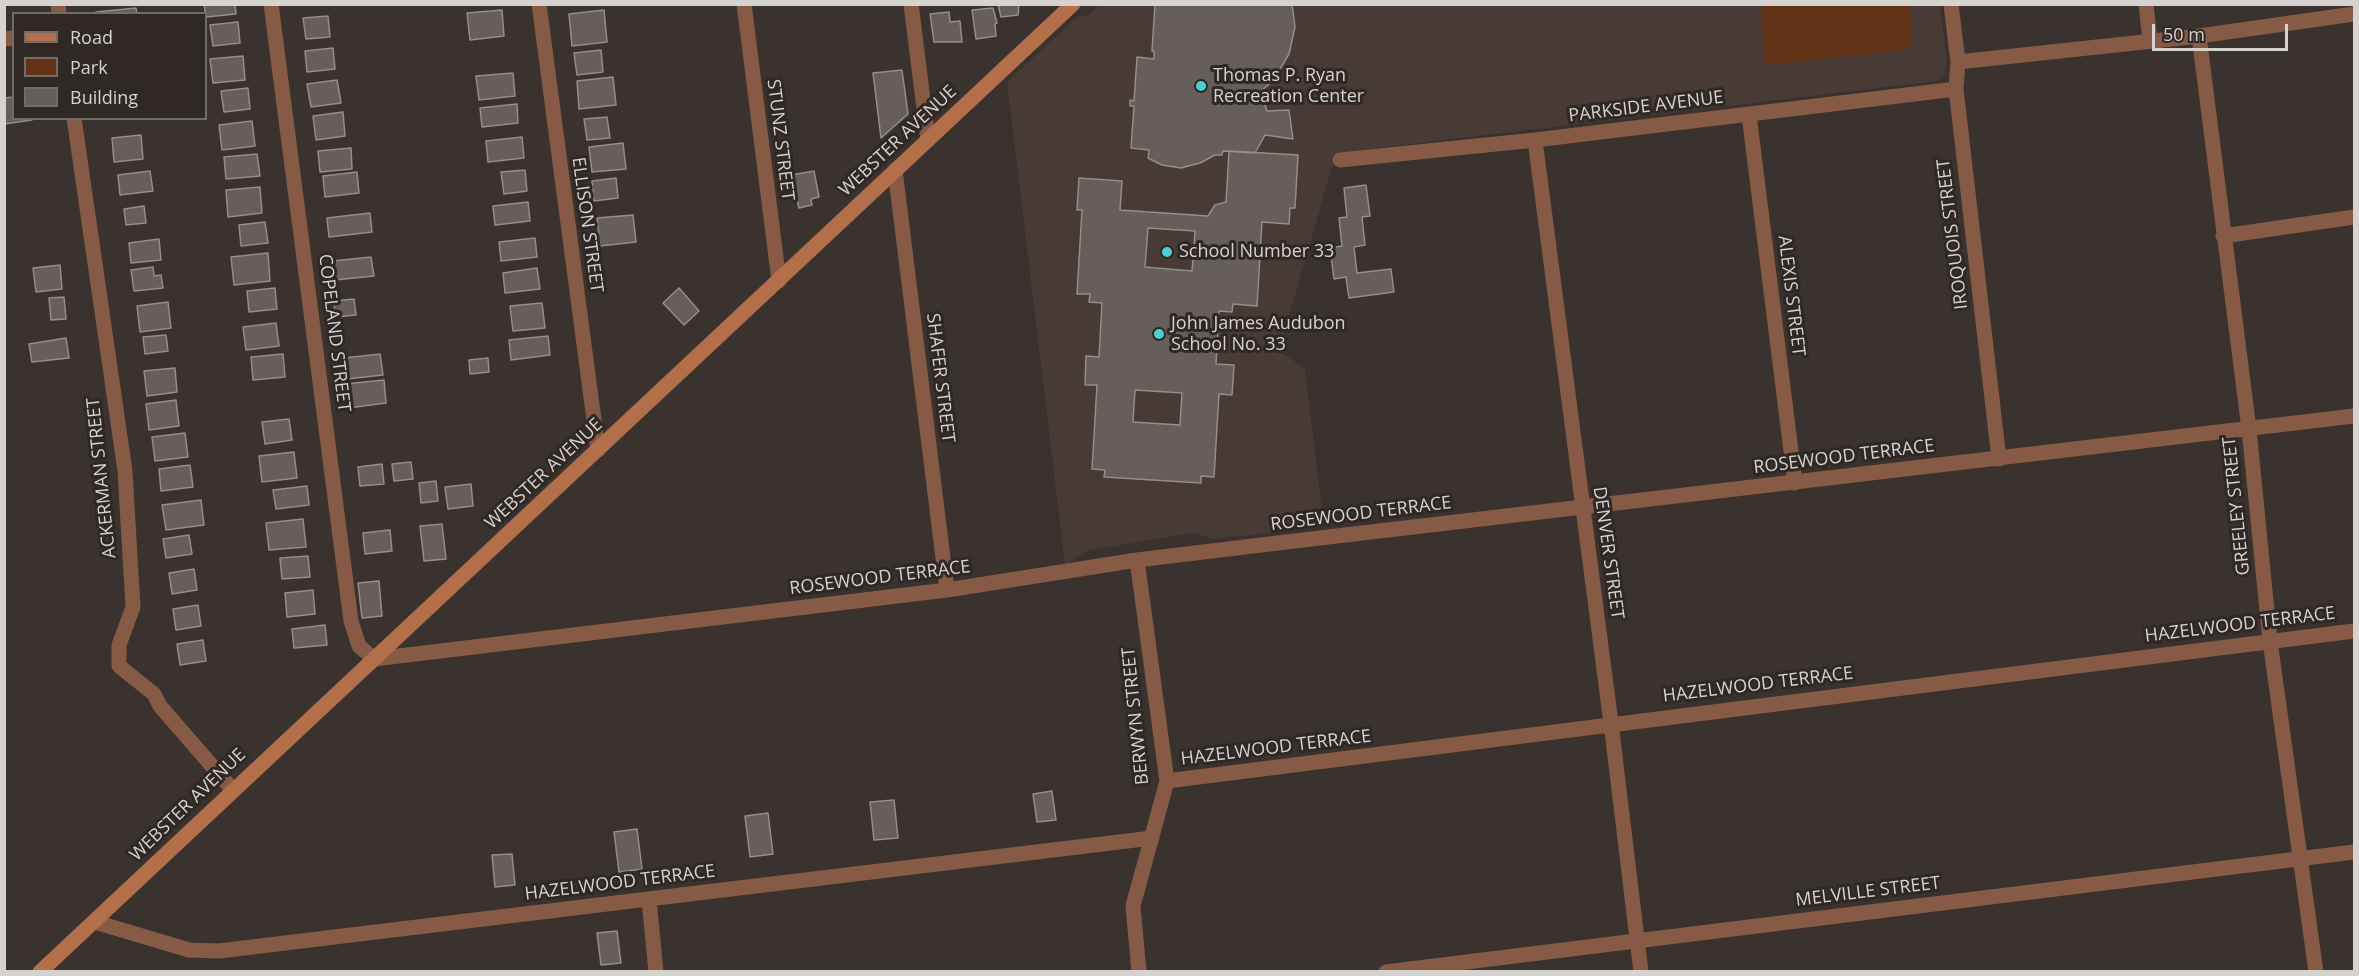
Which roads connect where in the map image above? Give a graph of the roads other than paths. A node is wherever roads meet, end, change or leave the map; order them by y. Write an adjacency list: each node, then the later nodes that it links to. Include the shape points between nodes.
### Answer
1 (271, 4): 32 (street, COPELAND STREET, via 351,621 359,646)
2 (539, 4): 24 (street, ELLISON STREET)
3 (744, 4): 21 (street, STUNZ STREET)
4 (910, 4): 15 (street)
5 (1073, 4): 15 (street, WEBSTER AVENUE)
6 (1951, 4): 11 (street, IROQUOIS STREET)
7 (2146, 4): 10 (street)
8 (2355, 14): 9 (street)
9 (2199, 36): 10 (street); 20 (street, GREELEY STREET)
10 (2150, 41): 11 (street)
11 (1958, 62): 12 (street, IROQUOIS STREET)
12 (1956, 89): 13 (street, PARKSIDE AVENUE); 25 (street, IROQUOIS STREET)
13 (1749, 115): 16 (street, PARKSIDE AVENUE); 26 (street, ALEXIS STREET)
14 (74, 120): 35 (street, ACKERMAN STREET, via 125,471 133,607 119,645 119,666 154,694)
15 (928, 140): 18 (street, WEBSTER AVENUE)
16 (1535, 140): 17 (street, PARKSIDE AVENUE); 27 (street, DENVER STREET)
17 (1340, 160)
18 (895, 170): 21 (street, WEBSTER AVENUE); 29 (street, SHAFER STREET)
19 (2355, 218): 20 (street)
20 (2223, 236): 23 (street, GREELEY STREET)
21 (779, 281): 24 (street, WEBSTER AVENUE)
22 (2355, 416): 23 (street, ROSEWOOD TERRACE)
23 (2248, 429): 25 (street, ROSEWOOD TERRACE); 31 (street, GREELEY STREET)
24 (598, 450): 32 (street, WEBSTER AVENUE)
25 (1999, 459): 26 (street, ROSEWOOD TERRACE)
26 (1795, 483): 27 (street, ROSEWOOD TERRACE)
27 (1582, 508): 28 (street, ROSEWOOD TERRACE); 33 (street, DENVER STREET)
28 (1137, 560): 29 (street, ROSEWOOD TERRACE); 34 (street, BERWYN STREET)
29 (947, 590): 32 (street, ROSEWOOD TERRACE)
30 (2355, 631): 31 (street, HAZELWOOD TERRACE)
31 (2270, 641): 33 (street, HAZELWOOD TERRACE); 38 (street, GREELEY STREET)
32 (374, 659): 35 (street, WEBSTER AVENUE)
33 (1611, 723): 34 (street, HAZELWOOD TERRACE); 41 (street, DENVER STREET)
34 (1167, 782): 36 (street, BERWYN STREET)
35 (232, 789): 40 (street, WEBSTER AVENUE)
36 (1152, 838): 39 (street, HAZELWOOD TERRACE); 44 (street, BERWYN STREET, via 1133,906)
37 (2355, 852): 38 (street, MELVILLE STREET)
38 (2301, 859): 41 (street, MELVILLE STREET); 47 (street, GREELEY STREET)
39 (649, 899): 40 (street, HAZELWOOD TERRACE, via 219,951 189,950); 43 (street)
40 (95, 922): 42 (street, WEBSTER AVENUE)
41 (1637, 940): 45 (street, MELVILLE STREET); 46 (street, DENVER STREET)
42 (40, 972)
43 (657, 972)
44 (1139, 972)
45 (1386, 972)
46 (1641, 972)
47 (2316, 972)

